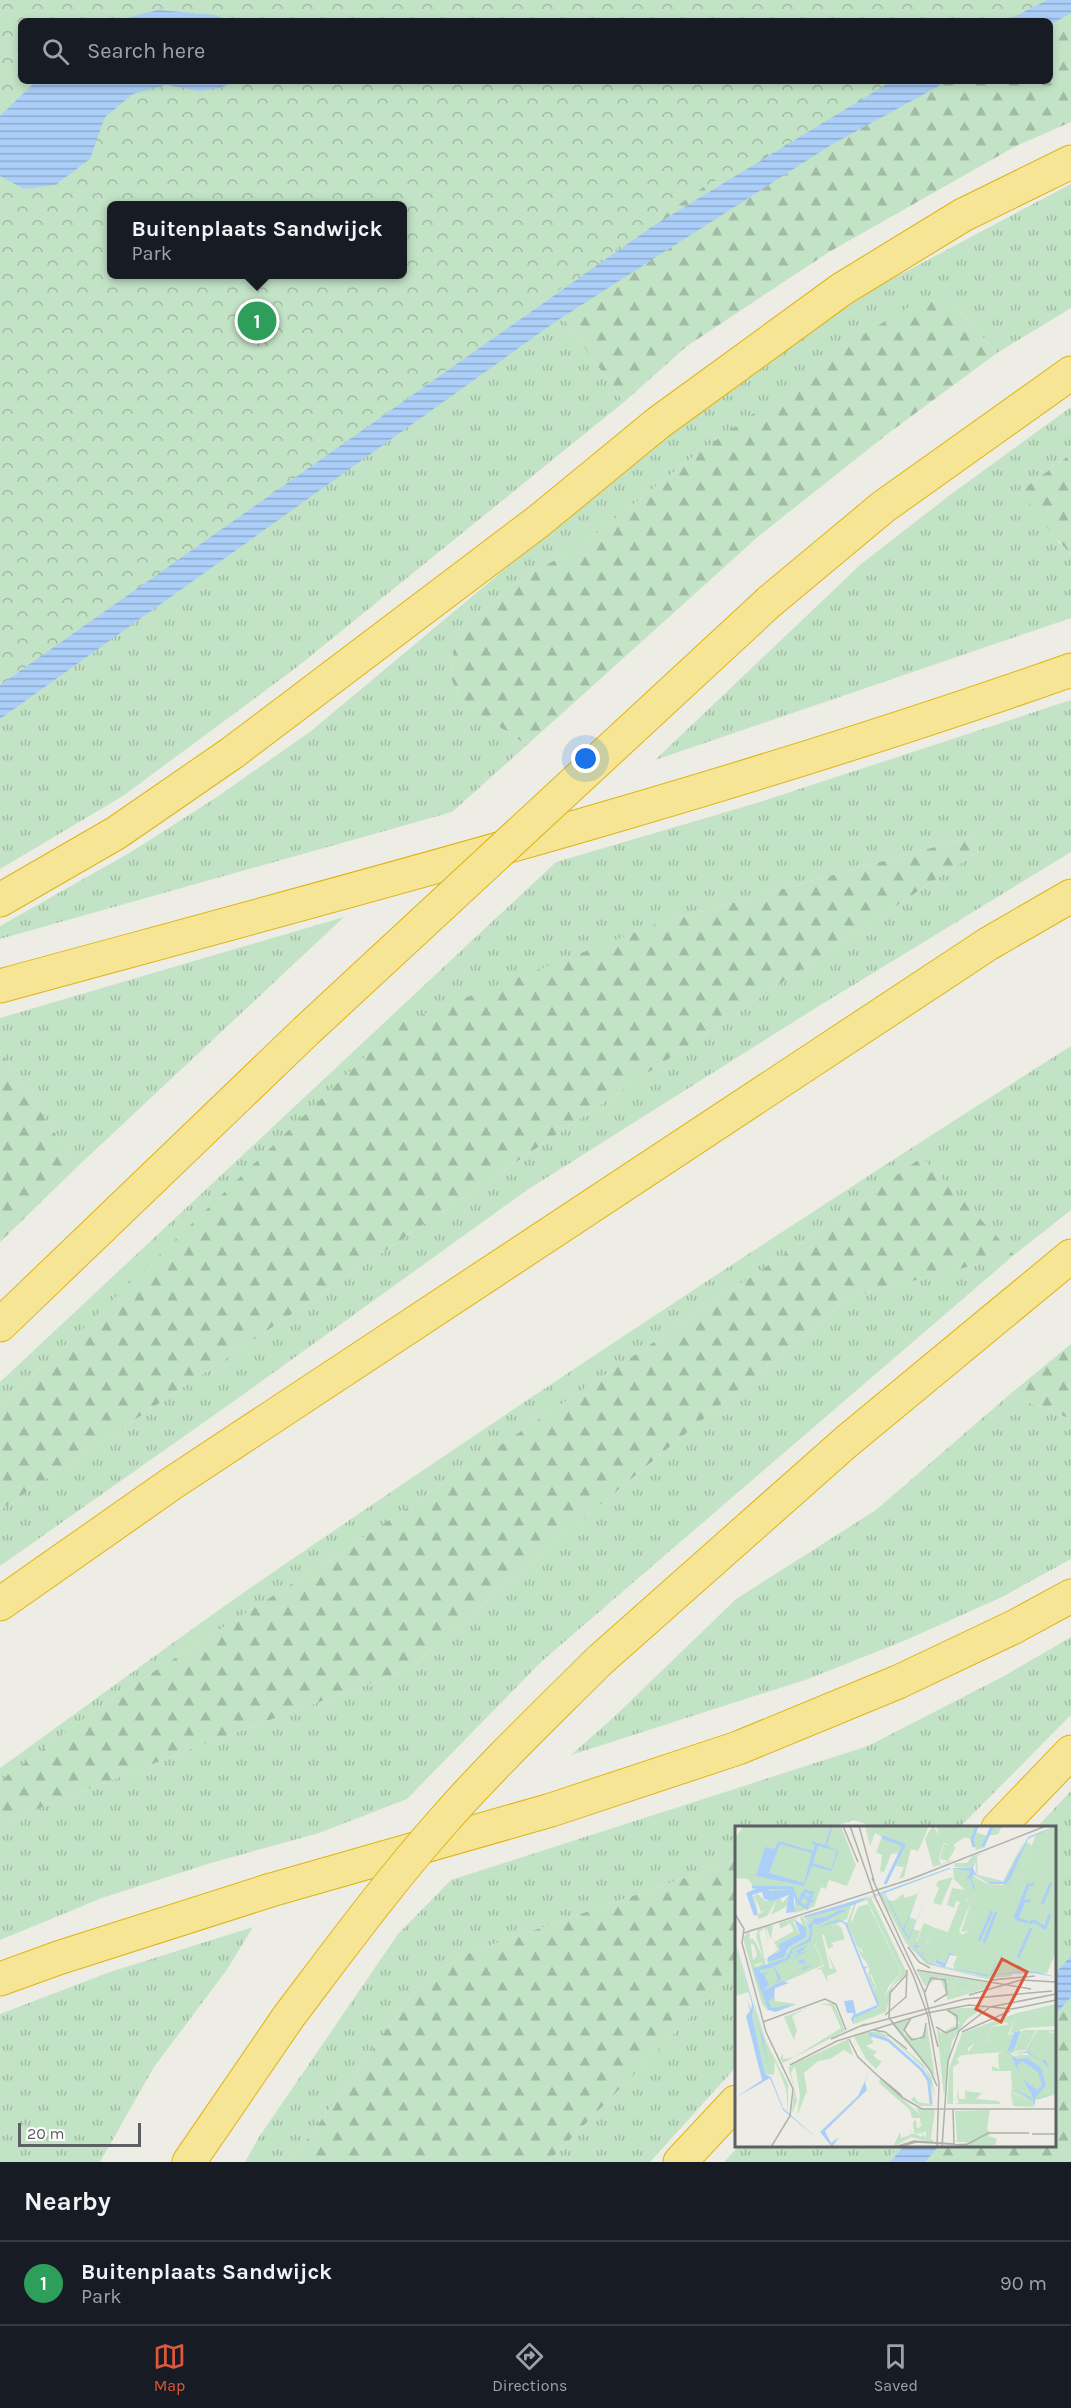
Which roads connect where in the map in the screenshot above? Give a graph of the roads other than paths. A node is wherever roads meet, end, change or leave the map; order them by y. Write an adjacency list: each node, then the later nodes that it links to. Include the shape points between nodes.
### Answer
1 (1071, 162): 5 (highway, via 963,214 842,290 658,423 540,520 232,753 116,833)
2 (1071, 373): 8 (highway, bridge, via 884,507 769,602 306,1031)
3 (1071, 670): 6 (highway, via 930,720 641,809)
4 (1071, 896): 10 (highway, via 987,944 171,1484)
5 (0, 900)
6 (0, 986)
7 (1071, 1256): 15 (highway, bridge, via 846,1442 599,1661 518,1741 444,1820 362,1920 289,2016)
8 (0, 1325)
9 (1071, 1596): 13 (highway, via 898,1682 738,1748 551,1810 271,1890)
10 (0, 1604)
11 (1071, 1752): 12 (highway)
12 (999, 1826)
13 (0, 1979)
14 (735, 2103): 16 (highway)
15 (189, 2162)
16 (680, 2162)

